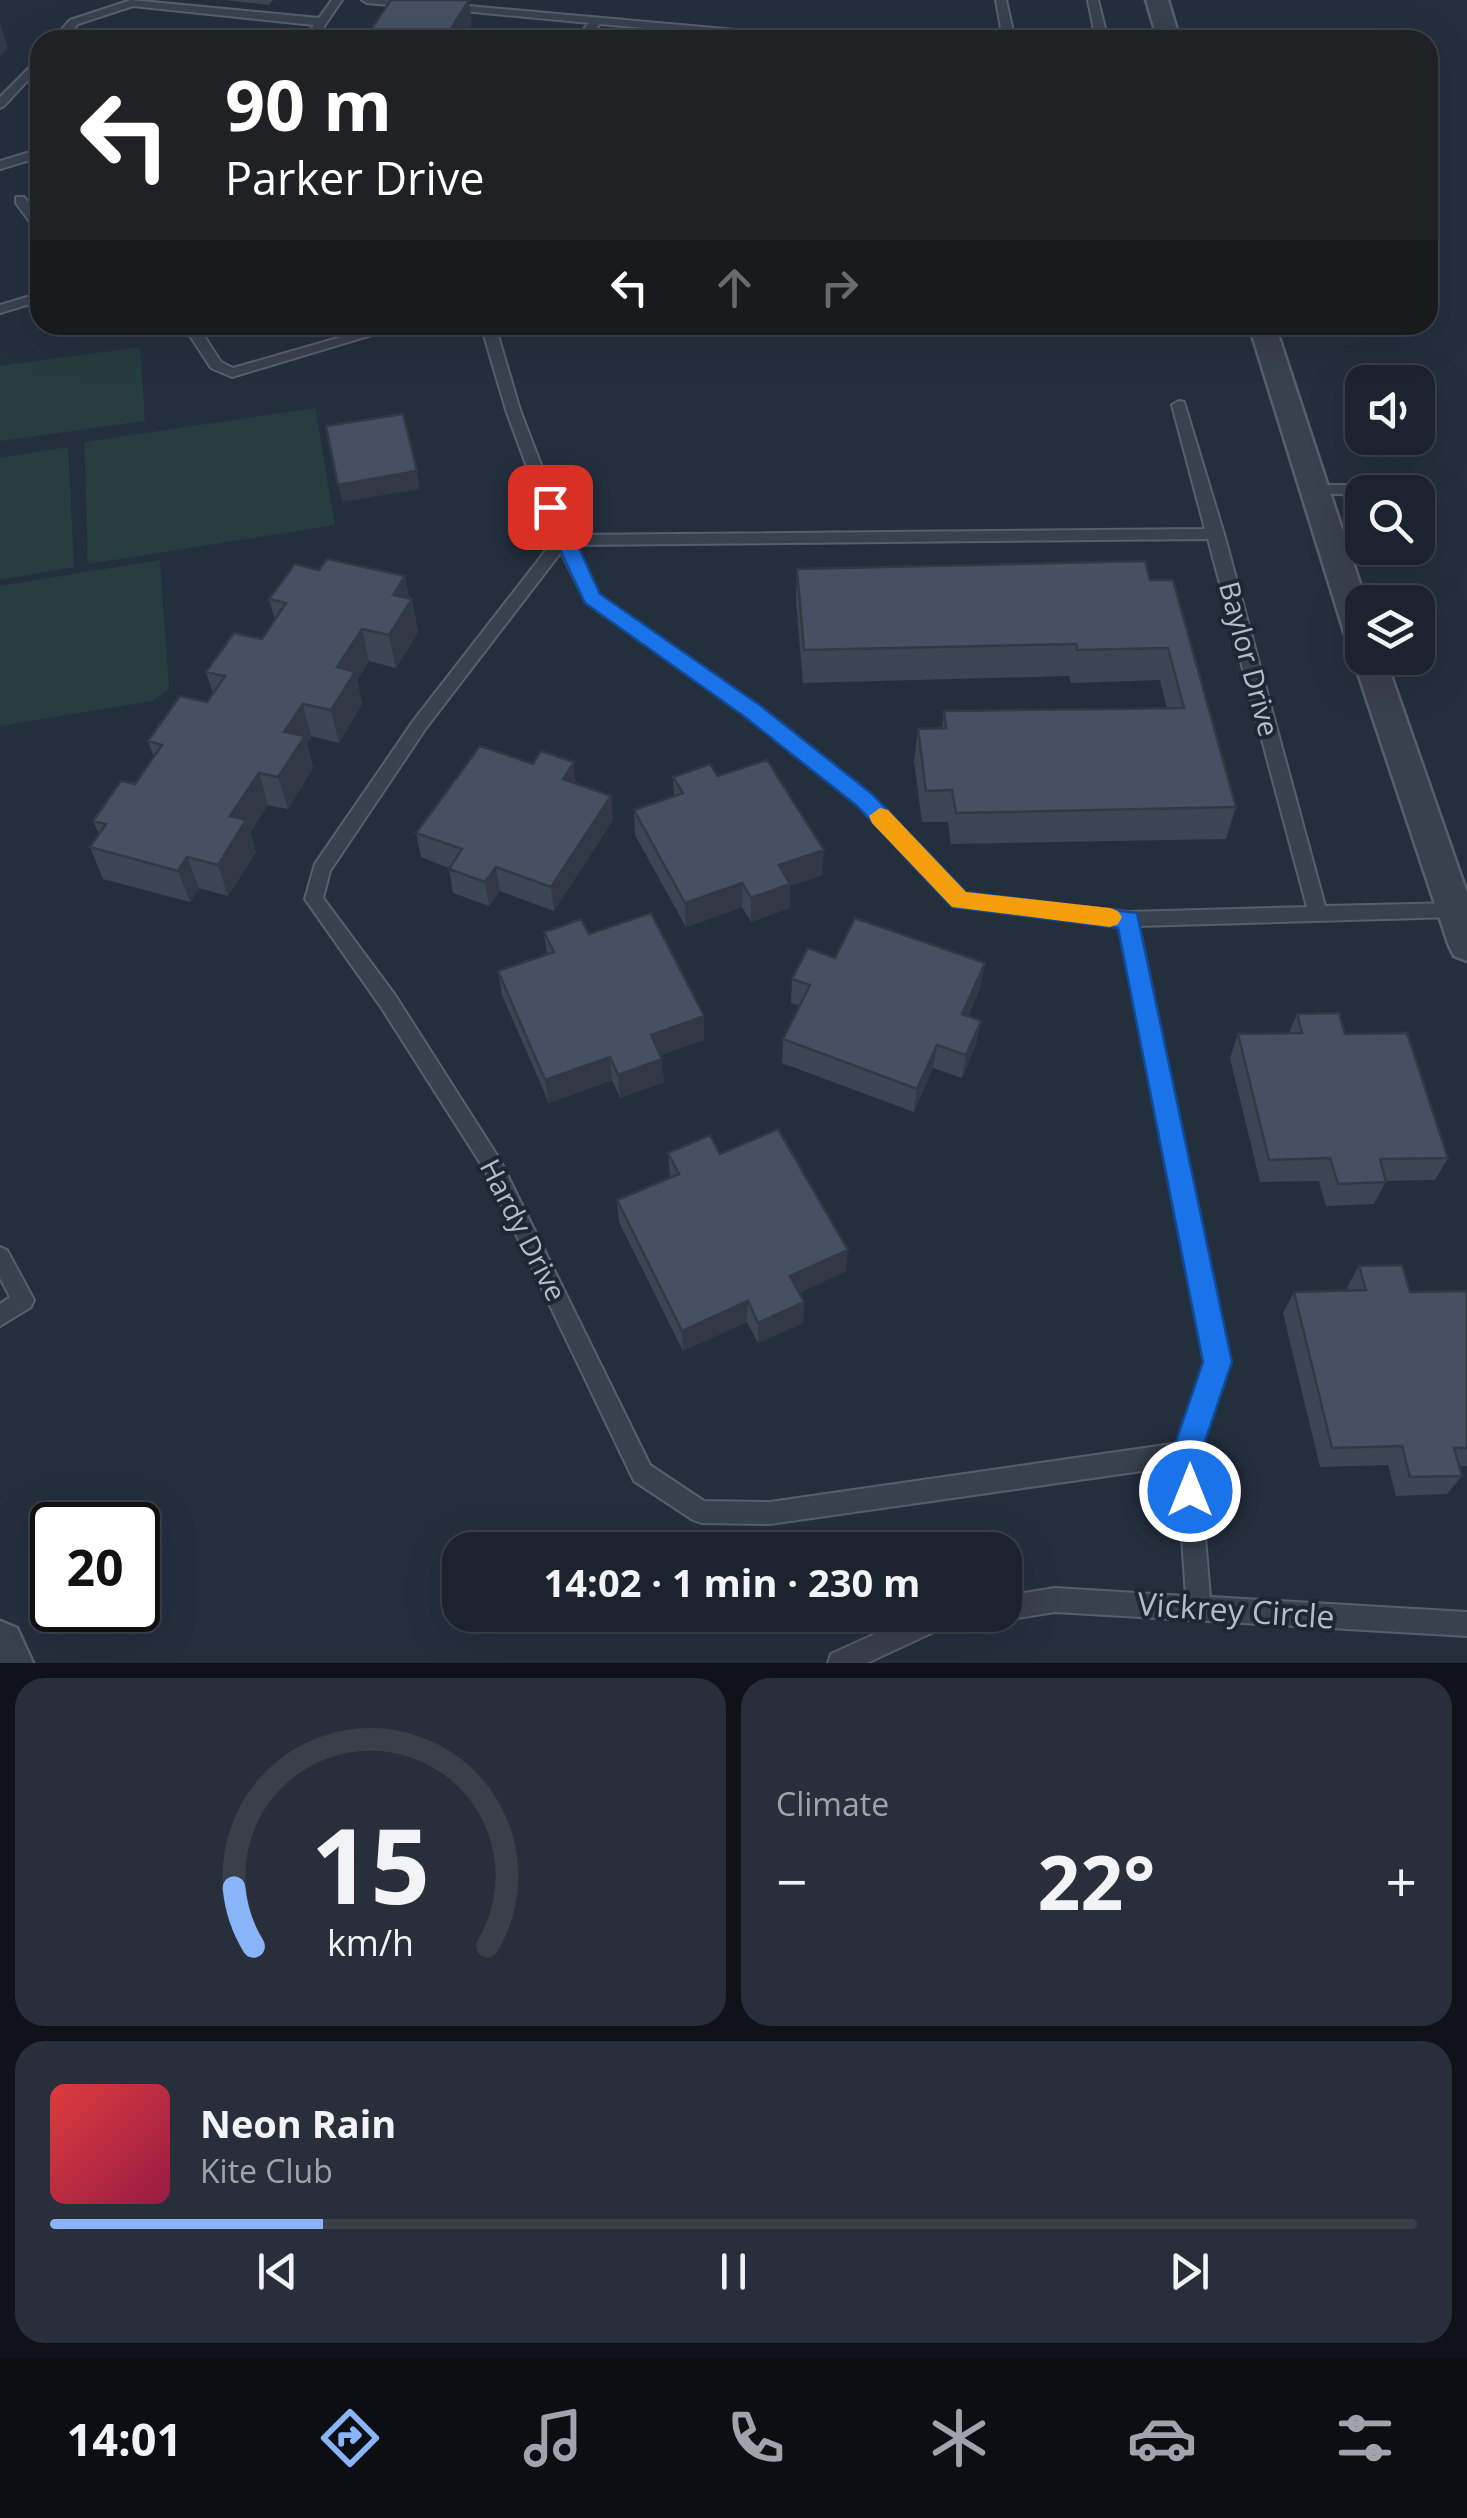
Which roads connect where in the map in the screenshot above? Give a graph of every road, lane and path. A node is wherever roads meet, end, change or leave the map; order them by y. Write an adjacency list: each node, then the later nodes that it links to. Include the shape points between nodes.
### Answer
1 (337, 0): 7 (lane)
2 (367, 0): 6 (lane)
3 (1001, 0): 12 (lane)
4 (1092, 0): 13 (lane)
5 (1156, 0): 14 (street)
6 (598, 20): 10 (lane); 11 (lane)
7 (322, 22): 8 (lane, via 132,3); 9 (lane)
8 (67, 30)
9 (317, 30)
10 (589, 30)
11 (706, 30)
12 (1007, 30)
13 (1100, 30)
14 (1166, 30)
15 (30, 71): 16 (lane)
16 (0, 104)
17 (30, 156): 18 (lane)
18 (0, 165)
19 (20, 200): 20 (lane)
20 (30, 214)
21 (30, 300): 22 (lane)
22 (0, 309)
23 (196, 335): 24 (lane, via 216,365 232,373)
24 (363, 335)
25 (491, 335): 31 (lane)
26 (1265, 335): 28 (street)
27 (1179, 404): 30 (lane, Baylor Drive)
28 (1315, 490): 29 (lane); 32 (street)
29 (1345, 490)
30 (1216, 534): 31 (lane); 35 (lane, Baylor Drive)
31 (562, 540): 36 (lane, via 592,598 864,800 960,901); 40 (lane, Hardy Drive, via 420,724 321,869 314,900 388,1000 493,1166 642,1473 701,1512 770,1513)
32 (1345, 585)
33 (1375, 675): 34 (street)
34 (1456, 910): 35 (lane); 37 (street)
35 (1318, 914): 36 (lane)
36 (1128, 919): 40 (lane, via 1218,1362)
37 (1467, 946)
38 (0, 1257): 39 (lane, via 22,1300)
39 (0, 1316)
40 (1186, 1453): 42 (lane)
41 (1022, 1605): 42 (lane, Vickrey Circle, via 1055,1600)
42 (1199, 1606): 43 (lane, Vickrey Circle)
43 (1467, 1624)
44 (908, 1632): 47 (lane)
45 (0, 1645): 46 (street)
46 (9, 1663)
47 (840, 1663)

